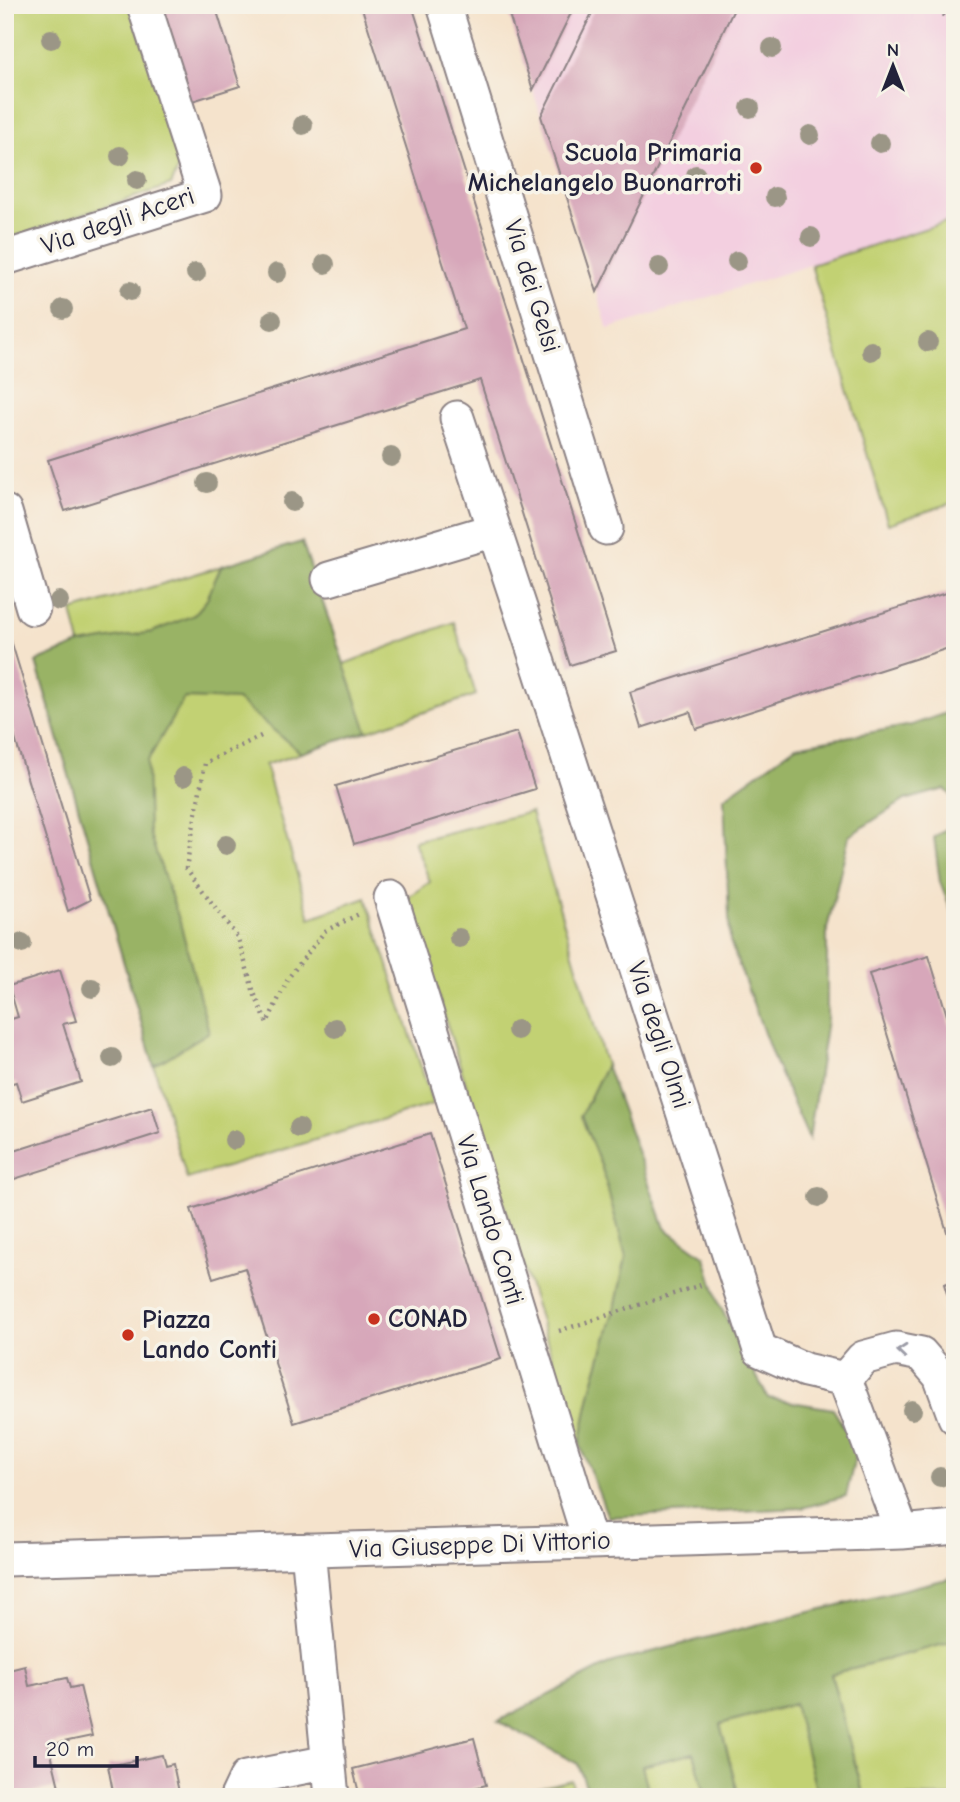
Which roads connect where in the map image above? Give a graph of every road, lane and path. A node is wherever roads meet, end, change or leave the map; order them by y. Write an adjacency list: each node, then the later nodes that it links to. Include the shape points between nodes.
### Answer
1 (144, 5): 5 (street, Via degli Aceri, via 205,195)
2 (444, 5): 8 (street, Via dei Gelsi)
3 (933, 5): 4 (path)
4 (955, 25)
5 (5, 258)
6 (457, 418): 9 (street, Via degli Olmi)
7 (5, 512): 11 (street)
8 (607, 528)
9 (494, 530): 10 (street); 14 (street, Via degli Olmi)
10 (329, 579)
11 (33, 608)
12 (261, 736): 13 (path, via 205,763 186,867 238,938 267,1023 289,977 325,931)
13 (391, 898): 15 (street, Via Lando Conti)
14 (736, 1274): 15 (path); 16 (street, Via degli Olmi, via 760,1350 805,1370)
15 (528, 1341): 20 (street, Via Lando Conti)
16 (845, 1379): 17 (street, one-way to 16, via 940,1376 921,1354 896,1349 863,1358); 19 (street)
17 (955, 1417)
18 (955, 1527): 19 (street, Via Giuseppe Di Vittorio)
19 (902, 1532): 20 (street, Via Giuseppe Di Vittorio)
20 (590, 1542): 21 (street, Via Giuseppe Di Vittorio)
21 (307, 1550): 22 (street, Via Giuseppe Di Vittorio); 23 (street)
22 (5, 1559)
23 (329, 1762): 24 (street, via 246,1778); 25 (street)
24 (237, 1797)
25 (332, 1797)

